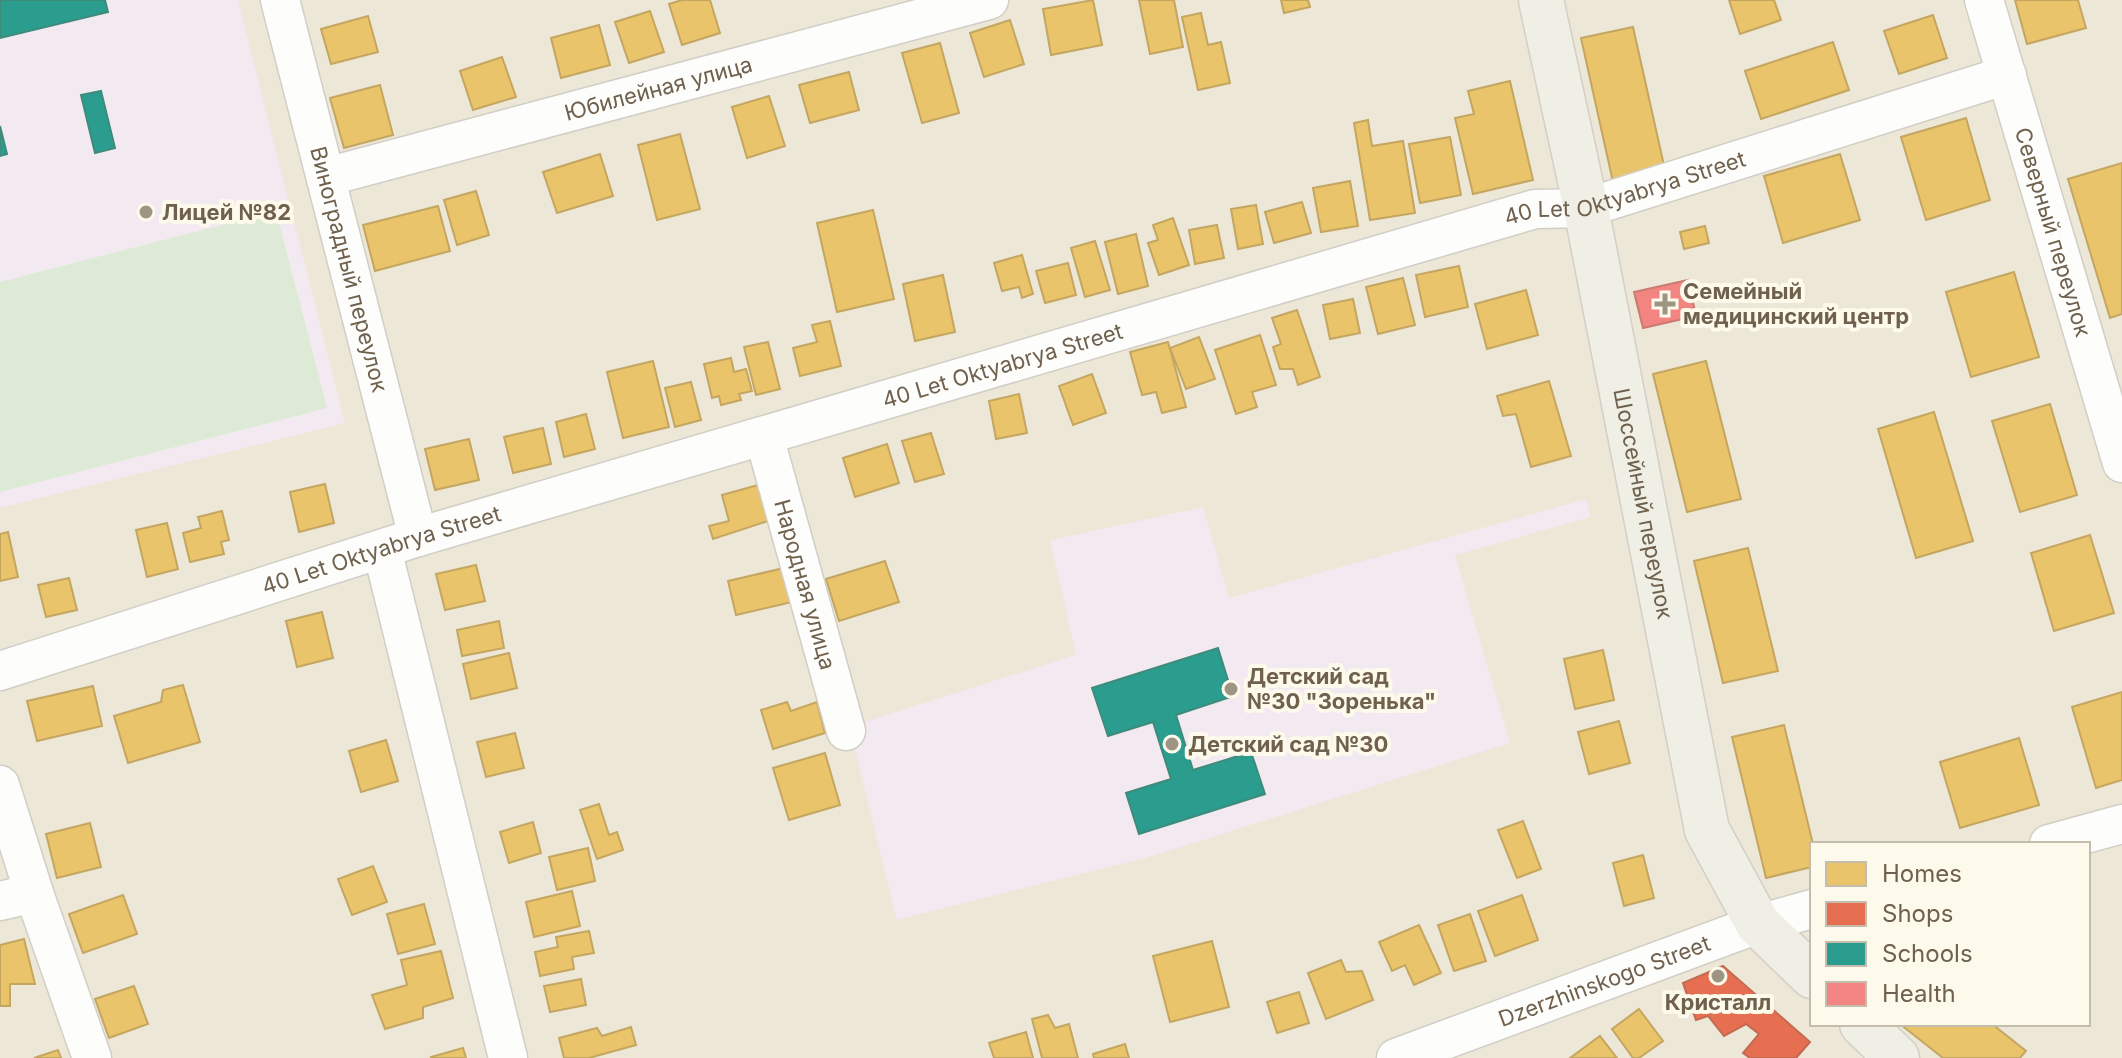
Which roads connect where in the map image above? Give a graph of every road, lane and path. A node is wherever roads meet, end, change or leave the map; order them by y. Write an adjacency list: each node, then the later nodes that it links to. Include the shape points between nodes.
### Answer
1 (280, 0): 6 (street, Виноградный переулок)
2 (989, 0): 6 (street, Юбилейная улица)
3 (1541, 0): 7 (main road, Шоссейный переулок)
4 (1984, 0): 5 (street, Северный переулок)
5 (2007, 75): 7 (street, 40 Let Oktyabrya Street); 9 (street, Северный переулок)
6 (326, 177): 10 (street, Виноградный переулок)
7 (1586, 208): 8 (street, 40 Let Oktyabrya Street, via 1535,209); 19 (main road, Шоссейный переулок, via 1707,830)
8 (764, 436): 10 (street, 40 Let Oktyabrya Street); 13 (street, Народная улица)
9 (2122, 463)
10 (418, 537): 11 (street, 40 Let Oktyabrya Street)
11 (382, 549): 12 (street, 40 Let Oktyabrya Street); 23 (street)
12 (0, 671)
13 (846, 731)
14 (0, 785): 17 (street)
15 (2122, 824): 16 (street)
16 (2056, 842)
17 (17, 897): 22 (street)
18 (1810, 910): 19 (street, Dzerzhinskogo Street)
19 (1758, 924): 20 (main road, Шоссейный переулок); 24 (street, Dzerzhinskogo Street)
20 (1810, 974)
21 (1864, 1026): 25 (main road)
22 (92, 1058)
23 (508, 1058)
24 (1396, 1058)
25 (1897, 1058)

